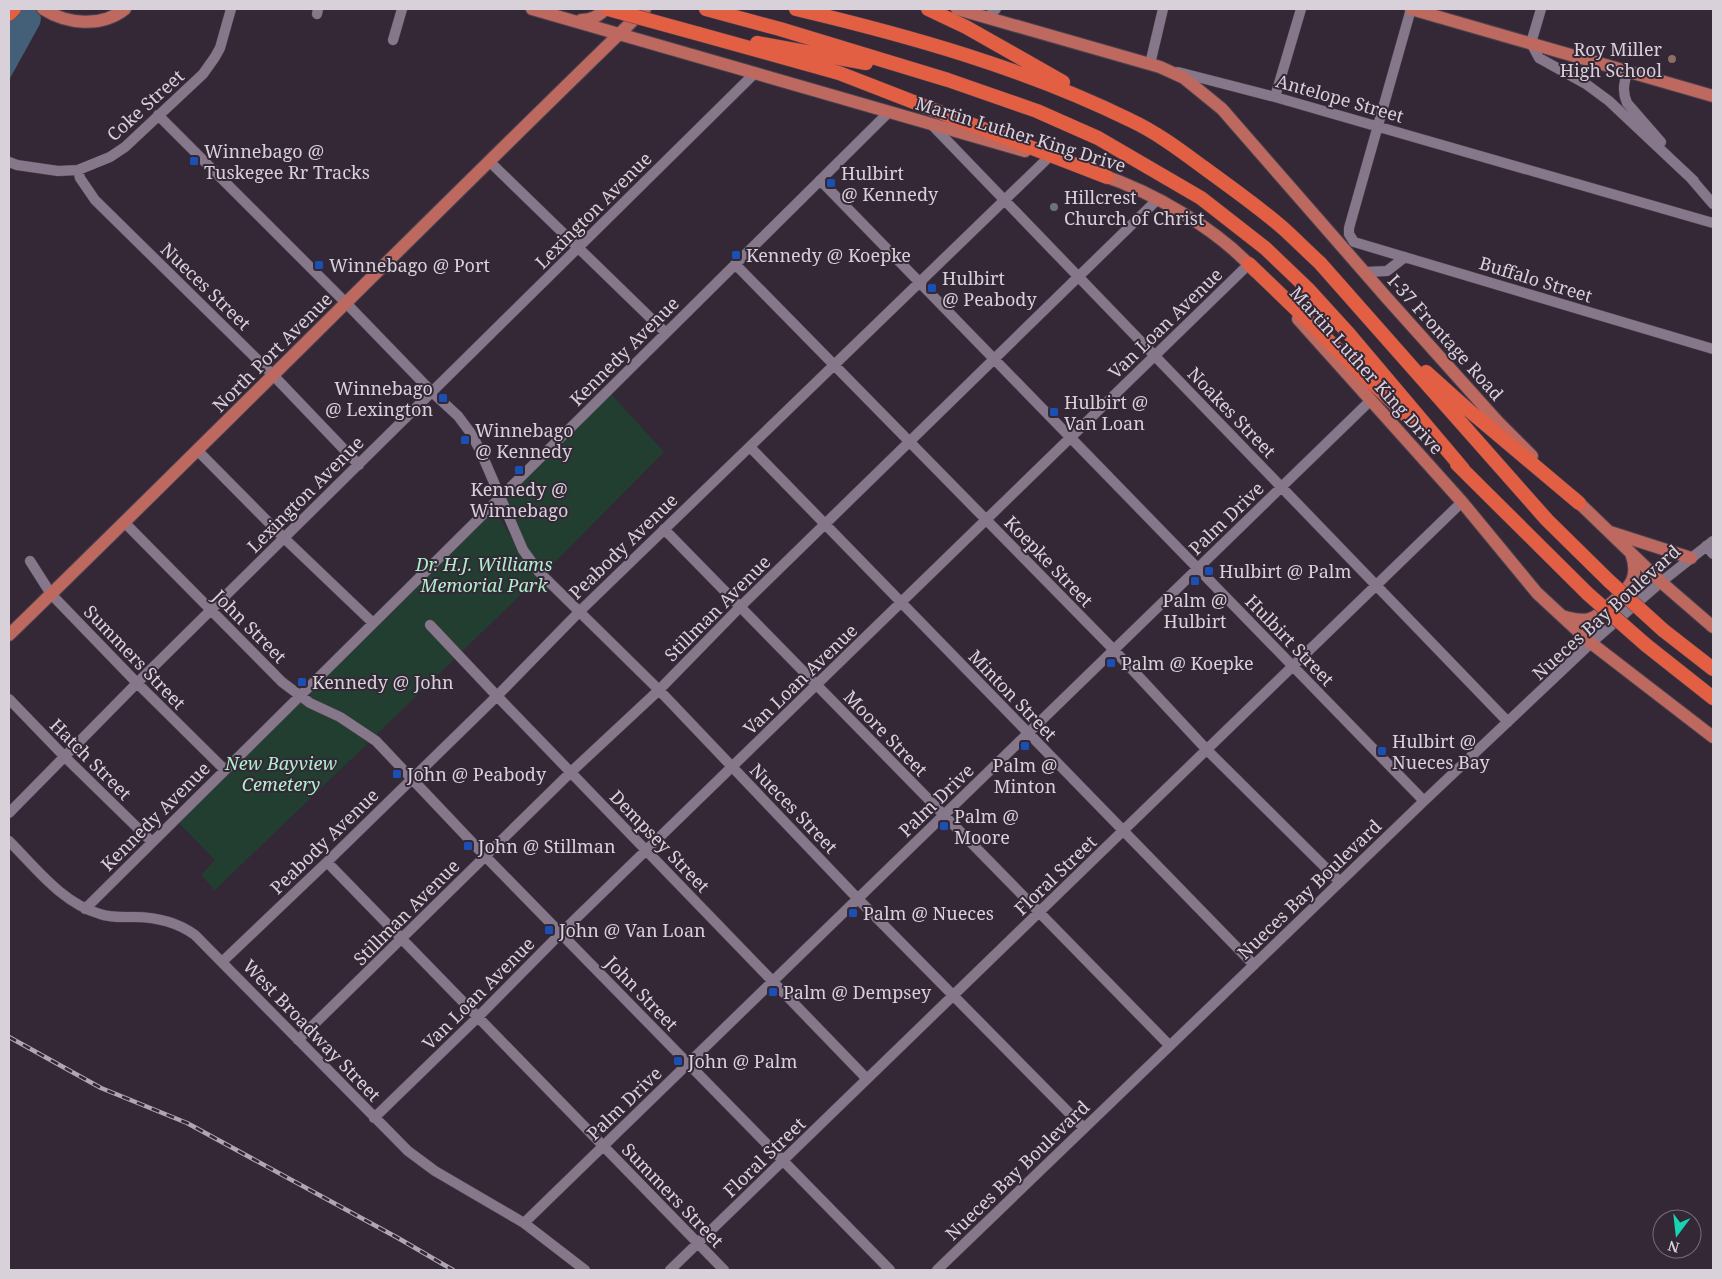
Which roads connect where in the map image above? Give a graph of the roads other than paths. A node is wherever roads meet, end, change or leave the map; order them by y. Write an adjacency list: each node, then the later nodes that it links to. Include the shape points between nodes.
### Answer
1 (14, 9): 19 (highway)
2 (43, 9): 3 (main road, via 80,22 107,18)
3 (125, 9)
4 (231, 9): 36 (street, Coke Street, via 215,58 203,74)
5 (402, 9): 24 (street)
6 (532, 9): 20 (main road, Martin Luther King Drive)
7 (607, 9): 20 (main road, via 592,19); 23 (highway, bridge)
8 (645, 9): 22 (main road, North Port Avenue)
9 (707, 9): 27 (highway)
10 (796, 9): 21 (highway)
11 (820, 9): 21 (highway)
12 (928, 9): 37 (highway)
13 (956, 9): 18 (main road, Antelope Street)
14 (1163, 9): 26 (street)
15 (1301, 9): 32 (street)
16 (1411, 9): 25 (main road); 39 (street)
17 (1541, 9): 25 (street)
18 (991, 13): 26 (main road, Antelope Street)
19 (9, 14)
20 (568, 18): 22 (main road, Martin Luther King Drive)
21 (871, 27): 37 (highway, via 1017,72)
22 (620, 33): 29 (main road, Martin Luther King Drive); 41 (main road, North Port Avenue)
23 (699, 34): 27 (highway); 44 (highway, via 839,73)
24 (394, 40)
25 (1531, 44): 28 (main road); 33 (street, via 1540,58 1586,84)
26 (1155, 66): 32 (street, Antelope Street); 56 (main road, I-37 Frontage Road, via 1184,78 1222,109)
27 (918, 72): 75 (highway, via 1037,111 1098,138 1201,198 1265,248 1308,289)
28 (1627, 72): 30 (street); 31 (main road)
29 (754, 74): 35 (main road, Martin Luther King Drive); 51 (street, Lexington Avenue)
30 (1623, 87): 33 (street); 34 (street)
31 (1713, 96)
32 (1275, 97): 39 (street, Antelope Street)
33 (1611, 103): 34 (street); 46 (street)
34 (1627, 103): 46 (street)
35 (889, 112): 38 (main road, Martin Luther King Drive); 45 (street, Kennedy Avenue)
36 (158, 115): 43 (street, Coke Street, via 125,147); 61 (street, Nueces Street)
37 (1131, 120): 59 (highway, via 1175,147 1284,229)
38 (932, 125): 40 (main road, Martin Luther King Drive); 48 (street, Noakes Street)
39 (1377, 127): 50 (street, Antelope Street); 52 (street, Buffalo Street, via 1349,228 1351,238 1360,245)
40 (1049, 157): 44 (main road, Martin Luther King Drive); 48 (street, Peabody Avenue)
41 (489, 161): 51 (street); 61 (main road, North Port Avenue)
42 (9, 162): 43 (street, Coke Street, via 58,171)
43 (78, 170): 67 (street, Nueces Street, via 95,200)
44 (1107, 177): 47 (main road, Martin Luther King Drive)
45 (820, 180): 53 (street, Kennedy Avenue); 58 (street, Hulbirt Street)
46 (1694, 181): 49 (street)
47 (1158, 199): 54 (main road, Martin Luther King Drive, via 1215,236); 57 (street, Stillman Avenue)
48 (1005, 200): 57 (street, Noakes Street); 58 (street, Peabody Avenue)
49 (1713, 204)
50 (1713, 223)
51 (578, 248): 62 (street); 68 (street, Lexington Avenue)
52 (1405, 257): 55 (street); 63 (street, Buffalo Street)
53 (735, 264): 62 (street, Kennedy Avenue); 66 (street, Koepke Street)
54 (1249, 264): 64 (street, Van Loan Avenue); 69 (main road, Martin Luther King Drive); 75 (highway)
55 (1387, 271): 56 (street); 60 (street)
56 (1365, 272): 60 (main road, I-37 Frontage Road)
57 (1079, 277): 64 (street, Noakes Street); 65 (street, Stillman Avenue)
58 (920, 282): 65 (street, Hulbirt Street); 66 (street, Peabody Avenue)
59 (1346, 292): 79 (highway, via 1432,378); 107 (highway, bridge, via 1547,520 1609,582)
60 (1386, 297): 79 (main road, I-37 Frontage Road, via 1498,422)
61 (346, 303): 67 (main road, North Port Avenue); 68 (street, Nueces Street)
62 (666, 333): 77 (street, Kennedy Avenue)
63 (1713, 349)
64 (1155, 356): 70 (street, Van Loan Avenue); 76 (street, Noakes Street)
65 (994, 359): 70 (street, Hulbirt Street); 71 (street, Stillman Avenue)
66 (833, 366): 71 (street, Koepke Street); 72 (street, Peabody Avenue)
67 (273, 374): 73 (main road, North Port Avenue); 74 (street, Nueces Street)
68 (432, 392): 74 (street, Lexington Avenue); 77 (street, Nueces Street, via 470,432)
69 (1370, 400): 76 (street, Palm Drive); 78 (main road, Martin Luther King Drive)
70 (1071, 438): 80 (street, Van Loan Avenue); 91 (street, Hulbirt Street)
71 (910, 442): 80 (street, Koepke Street); 82 (street, Stillman Avenue)
72 (750, 447): 82 (street, Minton Street); 83 (street, Peabody Avenue)
73 (197, 450): 81 (main road, North Port Avenue); 85 (street)
74 (359, 464): 85 (street, Lexington Avenue)
75 (1463, 469): 113 (highway, bridge, via 1588,594)
76 (1281, 487): 91 (street, Palm Drive); 93 (street, Noakes Street)
77 (501, 497): 98 (street, Nueces Street, via 523,550 540,572); 100 (street, Kennedy Avenue)
78 (1462, 502): 93 (street, Floral Street); 99 (main road, Martin Luther King Drive, via 1537,594)
79 (1579, 503): 84 (main road, I-37 Frontage Road)
80 (986, 520): 95 (street, Van Loan Avenue); 105 (street, Koepke Street)
81 (125, 523): 94 (main road, North Port Avenue); 97 (street, John Street)
82 (825, 524): 95 (street, Minton Street); 96 (street, Stillman Avenue)
83 (664, 529): 96 (street, Moore Street); 98 (street, Peabody Avenue)
84 (1608, 531): 87 (main road, I-37 Frontage Road); 89 (main road)
85 (284, 538): 97 (street, Lexington Avenue); 100 (street)
86 (1710, 543): 88 (street); 89 (street, Nueces Bay Boulevard)
87 (1631, 553): 92 (main road, I-37 Frontage Road); 99 (main road, via 1635,570 1628,589 1593,618 1577,620)
88 (1713, 554)
89 (1691, 558): 92 (street, Nueces Bay Boulevard)
90 (30, 561): 94 (street, Summers Street)
91 (1198, 568): 105 (street, Palm Drive); 106 (street, Hulbirt Street)
92 (1660, 582): 102 (main road, I-37 Frontage Road); 104 (street, Nueces Bay Boulevard)
93 (1376, 586): 106 (street, Floral Street); 115 (street, Noakes Street)
94 (51, 594): 103 (main road, North Port Avenue); 108 (street, Summers Street)
95 (901, 603): 109 (street, Van Loan Avenue); 116 (street, Minton Street)
96 (740, 607): 109 (street, Moore Street); 110 (street, Stillman Avenue)
97 (211, 610): 108 (street, Lexington Avenue); 111 (street, John Street)
98 (580, 611): 110 (street, Nueces Street); 112 (street, Peabody Avenue)
99 (1562, 616): 104 (main road, Martin Luther King Drive)
100 (373, 623): 111 (street, Kennedy Avenue)
101 (430, 625): 112 (street, Dempsey Street)
102 (1713, 627)
103 (9, 635)
104 (1591, 644): 115 (street, Nueces Bay Boulevard); 117 (main road)
105 (1114, 650): 116 (street, Palm Drive); 118 (street, Koepke Street)
106 (1293, 666): 118 (street, Floral Street); 124 (street, Hulbirt Street)
107 (1713, 670)
108 (137, 683): 119 (street, Lexington Avenue); 121 (street, Summers Street)
109 (817, 685): 120 (street, Van Loan Avenue); 126 (street, Moore Street)
110 (659, 690): 120 (street, Nueces Street); 122 (street, Stillman Avenue)
111 (299, 696): 121 (street, Kennedy Avenue); 123 (street, John Street, via 340,717 376,741)
112 (497, 696): 122 (street, Dempsey Street); 123 (street, Peabody Avenue)
113 (1713, 698)
114 (9, 699): 119 (street, Hatch Street)
115 (1508, 722): 124 (street, Nueces Bay Boulevard)
116 (1028, 733): 126 (street, Palm Drive); 127 (street, Minton Street)
117 (1713, 737)
118 (1207, 750): 127 (street, Floral Street); 133 (street, Koepke Street)
119 (65, 757): 125 (street, Lexington Avenue); 129 (street, Hatch Street)
120 (732, 768): 130 (street, Van Loan Avenue); 134 (street, Nueces Street)
121 (224, 770): 129 (street, Kennedy Avenue)
122 (571, 772): 130 (street, Dempsey Street); 131 (street, Stillman Avenue)
123 (412, 778): 131 (street, John Street); 132 (street, Peabody Avenue)
124 (1424, 801): 133 (street, Nueces Bay Boulevard)
125 (9, 813)
126 (944, 815): 134 (street, Palm Drive); 136 (street, Moore Street)
127 (1123, 831): 136 (street, Floral Street); 140 (street, Minton Street)
128 (9, 841): 135 (street, West Broadway Street, via 64,896)
129 (152, 842): 135 (street, Kennedy Avenue)
130 (647, 850): 137 (street, Van Loan Avenue); 141 (street, Dempsey Street)
131 (485, 856): 137 (street, John Street); 138 (street, Stillman Avenue)
132 (327, 862): 138 (street, Summers Street); 139 (street, Peabody Avenue)
133 (1339, 881): 140 (street, Nueces Bay Boulevard)
134 (858, 899): 141 (street, Palm Drive); 142 (street, Nueces Street)
135 (85, 909): 139 (street, West Broadway Street, via 115,917 166,920 195,935)
136 (1039, 912): 142 (street, Floral Street); 145 (street, Moore Street)
137 (562, 933): 143 (street, Van Loan Avenue); 146 (street, John Street)
138 (402, 940): 143 (street, Summers Street); 144 (street, Stillman Avenue)
139 (223, 961): 144 (street, West Broadway Street)
140 (1254, 965): 145 (street, Nueces Bay Boulevard)
141 (773, 981): 146 (street, Palm Drive); 147 (street, Dempsey Street)
142 (954, 995): 147 (street, Floral Street); 149 (street, Nueces Street)
143 (478, 1018): 148 (street, Van Loan Avenue); 150 (street, Summers Street)
144 (298, 1040): 148 (street, West Broadway Street)
145 (1169, 1044): 149 (street, Nueces Bay Boulevard)
146 (688, 1064): 150 (street, Palm Drive); 151 (street, John Street)
147 (868, 1079): 151 (street, Floral Street)
148 (374, 1118): 152 (street, West Broadway Street, via 408,1151 434,1170)
149 (1084, 1128): 158 (street, Nueces Bay Boulevard)
150 (603, 1146): 152 (street, Palm Drive); 153 (street, Summers Street)
151 (783, 1161): 153 (street, Floral Street); 157 (street, John Street)
152 (524, 1224): 154 (street, West Broadway Street)
153 (698, 1243): 155 (street, Floral Street); 156 (street, Summers Street)
154 (585, 1270)
155 (670, 1270)
156 (724, 1270)
157 (890, 1270)
158 (936, 1270)

